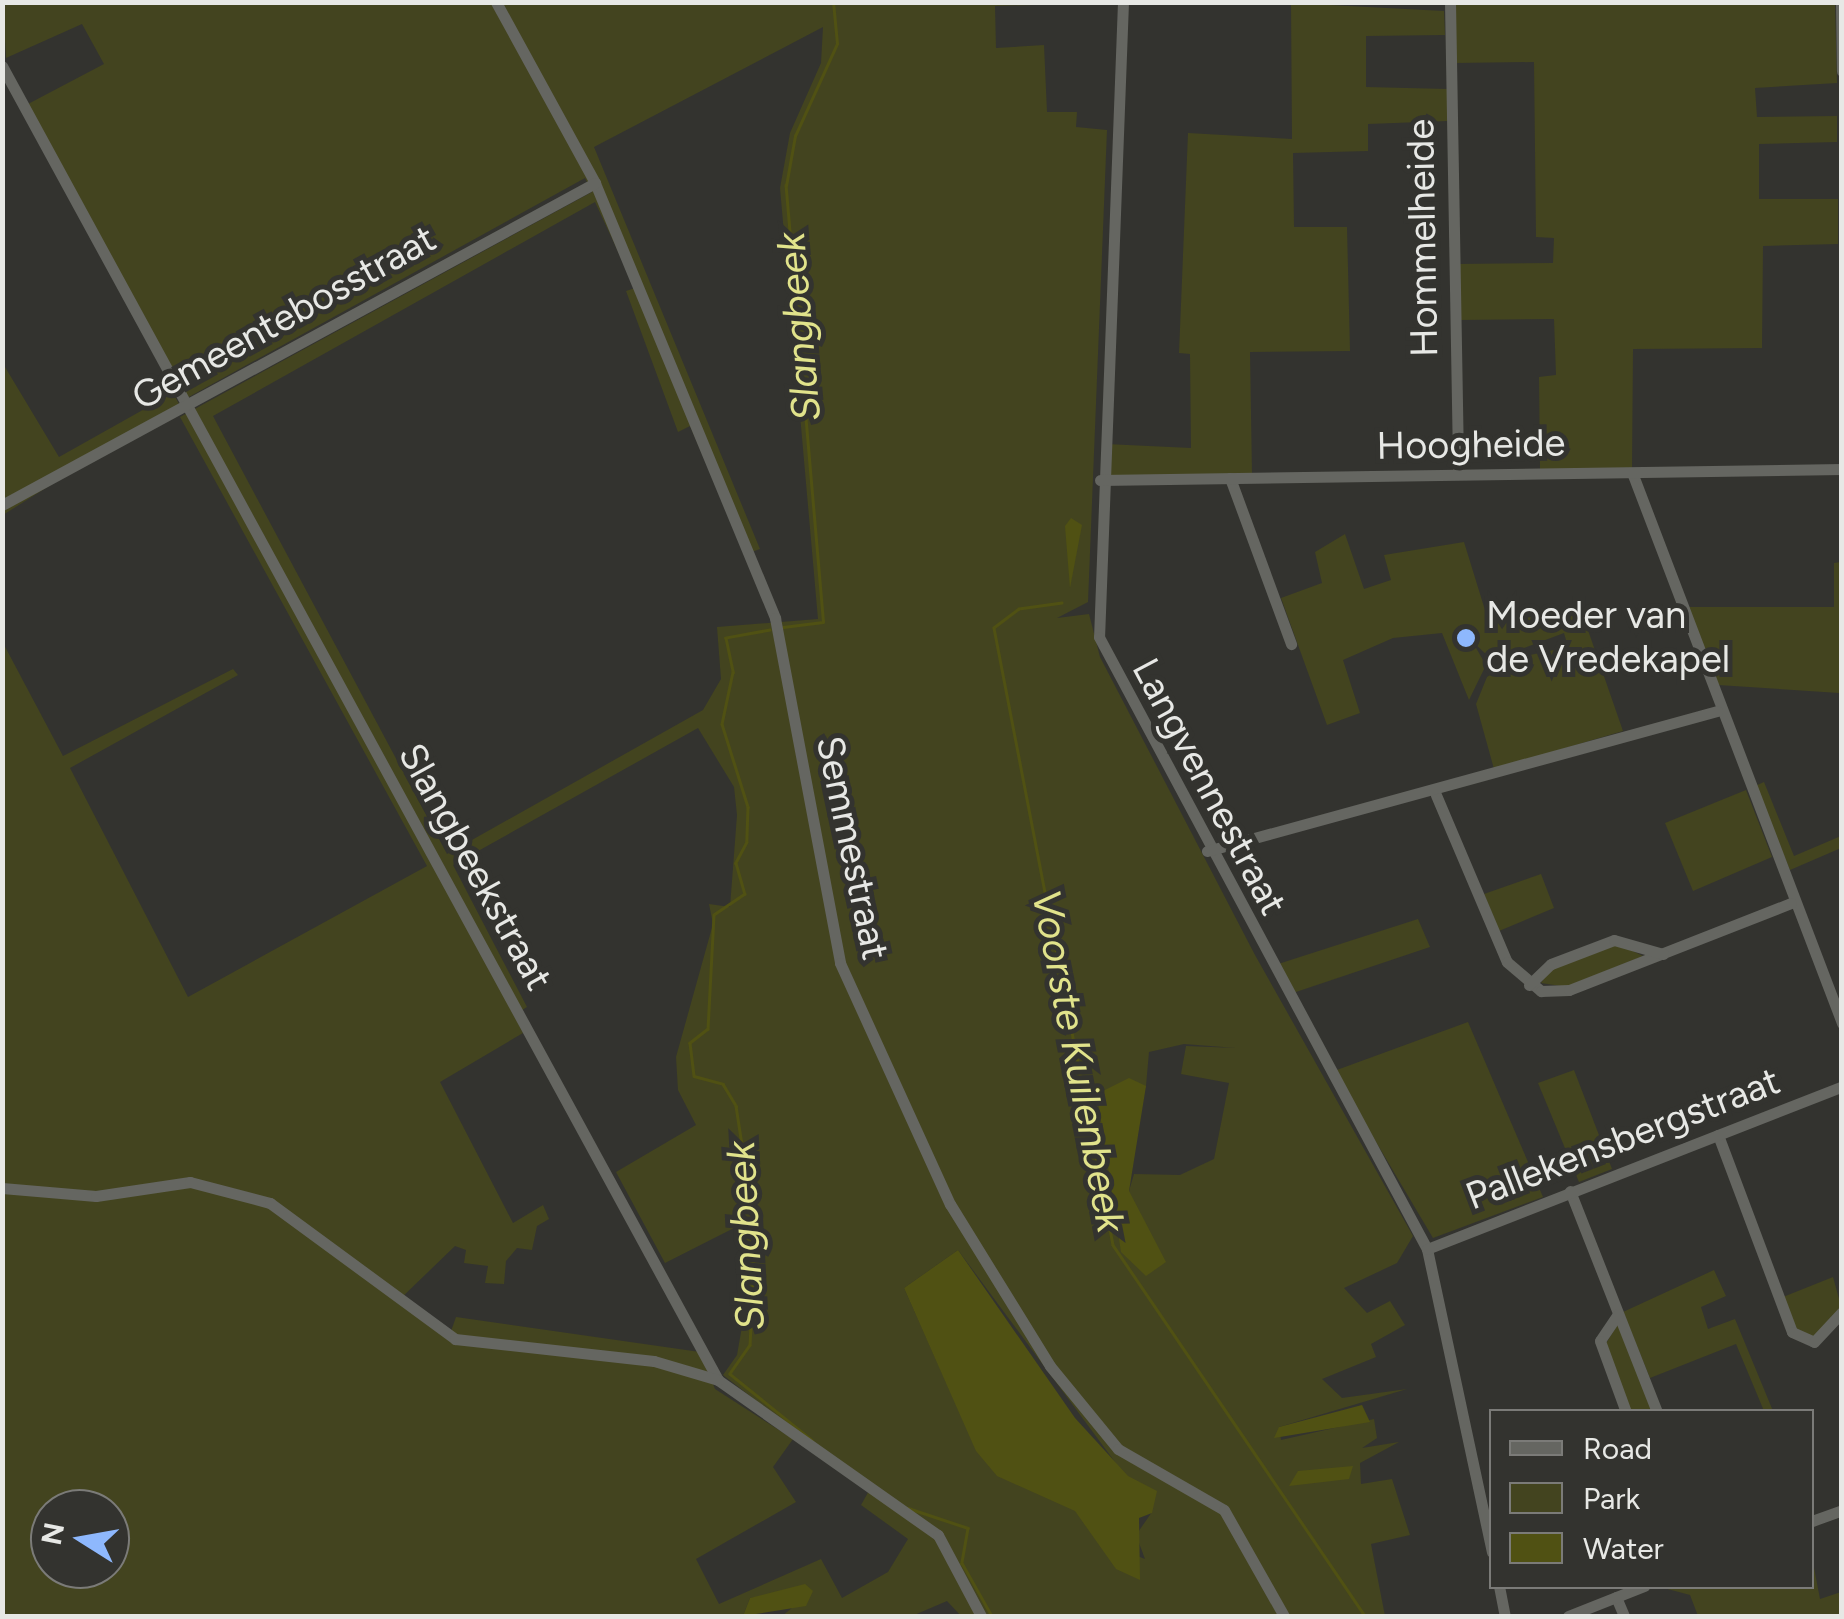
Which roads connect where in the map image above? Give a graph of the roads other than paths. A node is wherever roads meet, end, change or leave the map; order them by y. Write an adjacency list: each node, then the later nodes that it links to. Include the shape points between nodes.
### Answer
1 (496, 2): 7 (street, Semmestraat)
2 (1122, 2): 13 (street, Langvennestraat)
3 (1450, 2): 10 (street, Hommelheide)
4 (1841, 2): 6 (street)
5 (2, 66): 8 (street, Slangbeekstraat)
6 (1842, 71)
7 (594, 183): 8 (street, Gemeentebosstraat); 40 (street, Semmestraat, via 776,618 840,963 950,1204 1050,1366 1118,1450 1224,1510)
8 (186, 406): 14 (street, Gemeentebosstraat); 30 (street, Slangbeekstraat)
9 (1842, 469): 11 (street, Hoogheide)
10 (1458, 472): 11 (street, Hoogheide); 12 (street, Hoogheide)
11 (1634, 476): 16 (street)
12 (1230, 478): 13 (street, Hoogheide); 15 (street)
13 (1100, 480): 18 (street, Langvennestraat, via 1099,637)
14 (2, 505)
15 (1291, 644)
16 (1717, 712): 17 (street); 19 (street)
17 (1436, 795): 18 (street); 21 (street, via 1507,962)
18 (1206, 852): 27 (street, Langvennestraat)
19 (1790, 903): 20 (street); 22 (street)
20 (1663, 954): 21 (street, via 1569,990); 21 (street, via 1614,940 1551,964)
21 (1529, 985)
22 (1842, 1023)
23 (1842, 1086): 24 (street, Pallekensbergstraat)
24 (1718, 1135): 26 (street, Pallekensbergstraat); 28 (street, via 1792,1332 1814,1342)
25 (2, 1188): 30 (street, via 96,1196 190,1182 270,1203 455,1340 654,1360)
26 (1570, 1191): 27 (street, Pallekensbergstraat); 29 (street)
27 (1427, 1249): 35 (street, Langvennestraat)
28 (1842, 1312)
29 (1618, 1314): 31 (street, via 1600,1342); 32 (street)
30 (718, 1380): 39 (street, Slangbeekstraat, via 938,1536)
31 (1625, 1409)
32 (1656, 1409)
33 (1842, 1510): 34 (street)
34 (1814, 1520)
35 (1489, 1538)
36 (1500, 1589): 41 (street)
37 (1636, 1589): 38 (street)
38 (1616, 1597): 42 (street); 43 (street)
39 (981, 1616)
40 (1284, 1616)
41 (1505, 1616)
42 (1568, 1616)
43 (1624, 1616)

